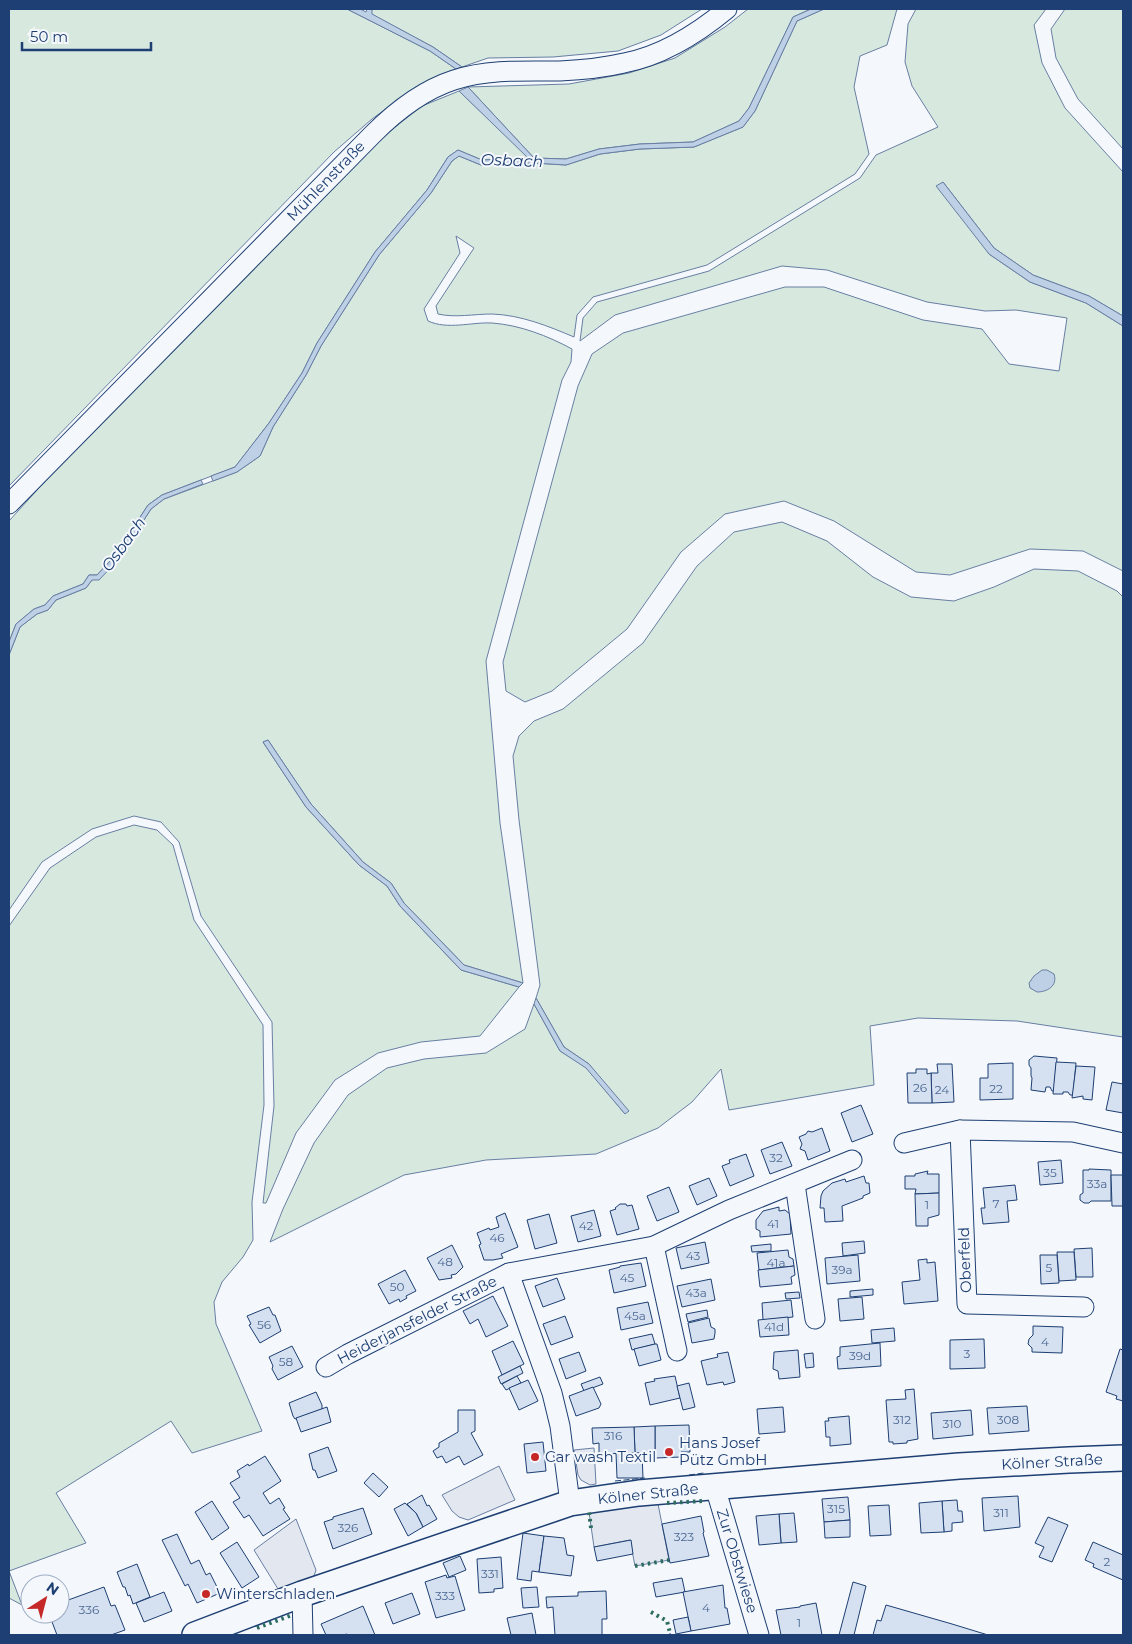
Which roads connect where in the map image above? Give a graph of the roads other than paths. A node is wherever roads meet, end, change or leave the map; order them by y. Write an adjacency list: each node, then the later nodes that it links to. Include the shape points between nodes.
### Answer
1 (727, 9): 2 (street, Mühlenstraße, via 672,45 626,63 581,70 476,75 444,84 410,103 385,122)
2 (9, 504)
3 (960, 1130): 4 (street); 5 (street, via 1073,1132); 10 (street, Oberfeld, via 967,1304)
4 (904, 1143)
5 (1123, 1143)
6 (852, 1160): 7 (street, Heiderjansfelder Straße)
7 (795, 1184): 8 (street, Heiderjansfelder Straße, via 729,1210); 11 (street)
8 (654, 1246): 9 (street, Heiderjansfelder Straße); 12 (street)
9 (509, 1273): 13 (street, Heiderjansfelder Straße); 16 (street, Heiderjansfelder Straße, via 552,1393 560,1426)
10 (1084, 1307)
11 (814, 1319)
12 (677, 1351)
13 (326, 1367)
14 (1122, 1463): 15 (main road, Kölner Straße, via 959,1466)
15 (715, 1487): 16 (main road, Kölner Straße); 20 (street, Zur Obstwiese)
16 (570, 1503): 17 (main road, Kölner Straße)
17 (302, 1594): 18 (main road, Kölner Straße); 19 (street)
18 (195, 1635)
19 (303, 1635)
20 (759, 1635)

